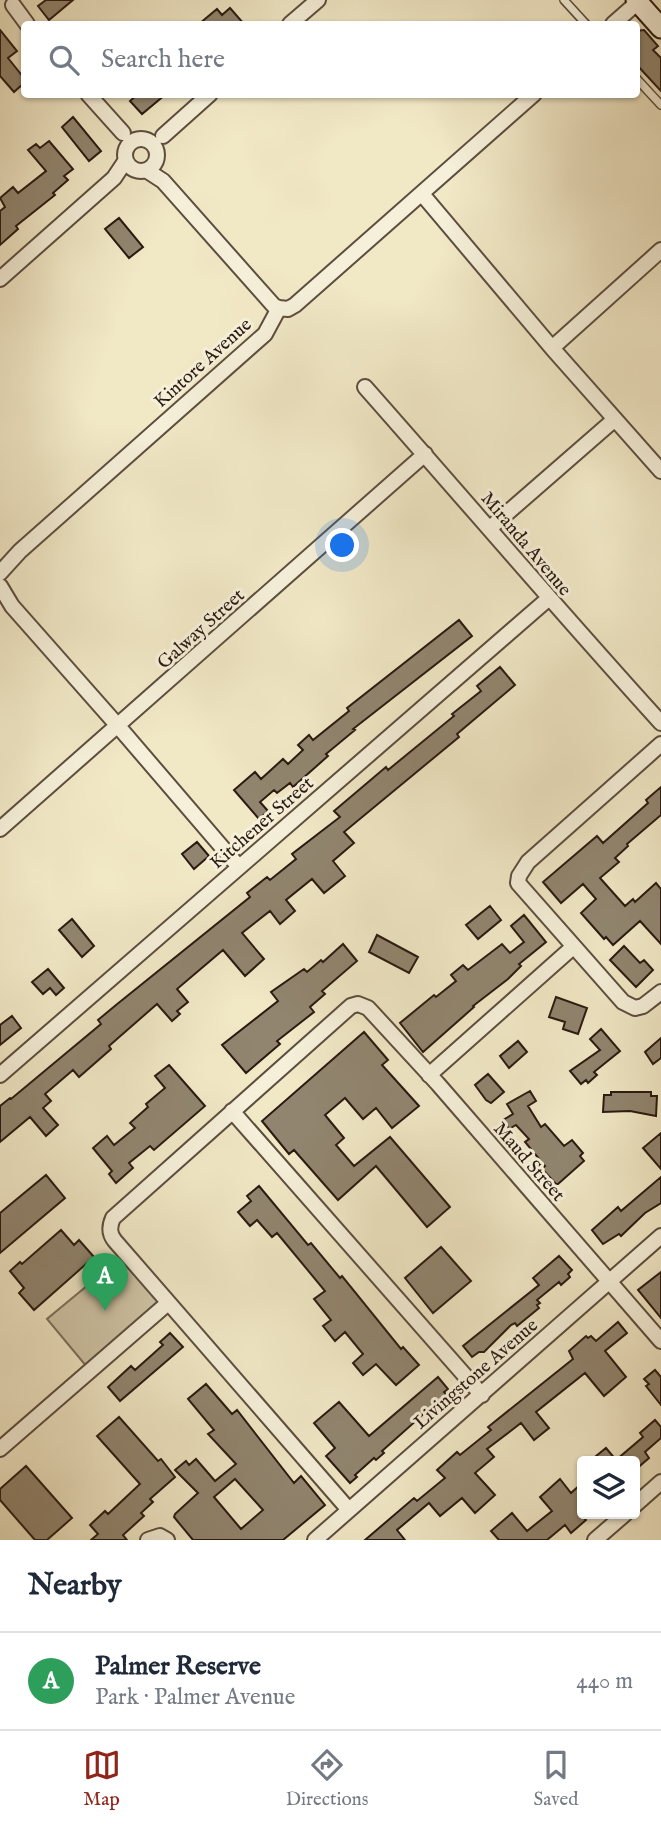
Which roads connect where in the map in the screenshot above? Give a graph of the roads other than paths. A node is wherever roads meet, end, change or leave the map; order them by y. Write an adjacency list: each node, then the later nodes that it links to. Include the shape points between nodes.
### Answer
1 (318, 0): 6 (street)
2 (564, 0): 7 (lane)
3 (637, 1): 8 (street); 9 (main road)
4 (10, 6): 5 (street)
5 (23, 21)
6 (294, 21)
7 (583, 21)
8 (616, 21)
9 (661, 28)
10 (640, 82): 14 (lane)
11 (91, 98): 15 (street)
12 (206, 98): 15 (street)
13 (530, 98): 16 (street)
14 (661, 105)
15 (139, 153): 18 (street); 19 (street)
16 (422, 194): 19 (street, via 295,305); 20 (street)
17 (658, 258): 20 (street)
18 (0, 279)
19 (279, 308): 26 (street, Kintore Avenue, via 265,334)
20 (552, 348): 22 (street)
21 (365, 387): 23 (street, Miranda Avenue)
22 (615, 419): 24 (street); 25 (street)
23 (425, 454): 25 (street, Miranda Avenue); 33 (street, Galway Street)
24 (661, 471)
25 (490, 528): 30 (street, Miranda Avenue)
26 (20, 551): 27 (street, Kintore Avenue); 28 (street, Kintore Avenue)
27 (0, 561)
28 (0, 573)
29 (0, 586): 31 (street)
30 (548, 599): 32 (street, Miranda Avenue); 36 (street, Kitchener Street)
31 (6, 602): 33 (street)
32 (661, 723)
33 (118, 726): 35 (street, Galway Street); 36 (street)
34 (661, 744): 37 (street, via 527,862 519,876 522,889)
35 (0, 829)
36 (239, 867): 40 (street, Kitchener Street)
37 (573, 947): 38 (street, via 629,1006 643,1006); 39 (street)
38 (661, 992)
39 (429, 1074): 41 (street, Maud Street, via 368,1008 358,1004); 43 (street, Maud Street)
40 (0, 1075)
41 (232, 1111): 44 (street, via 110,1224 111,1236); 46 (street)
42 (661, 1236): 43 (street, Livingstone Avenue)
43 (609, 1280): 45 (street, Maud Street); 46 (street, Livingstone Avenue)
44 (168, 1303): 47 (street); 50 (street)
45 (661, 1340)
46 (482, 1395): 50 (street, Livingstone Avenue)
47 (0, 1449)
48 (661, 1482): 49 (street)
49 (640, 1501)
50 (349, 1510): 54 (street, Livingstone Avenue)
51 (619, 1519): 55 (street)
52 (148, 1540): 53 (street, via 160,1536)
53 (167, 1540)
54 (315, 1540)
55 (595, 1540)

